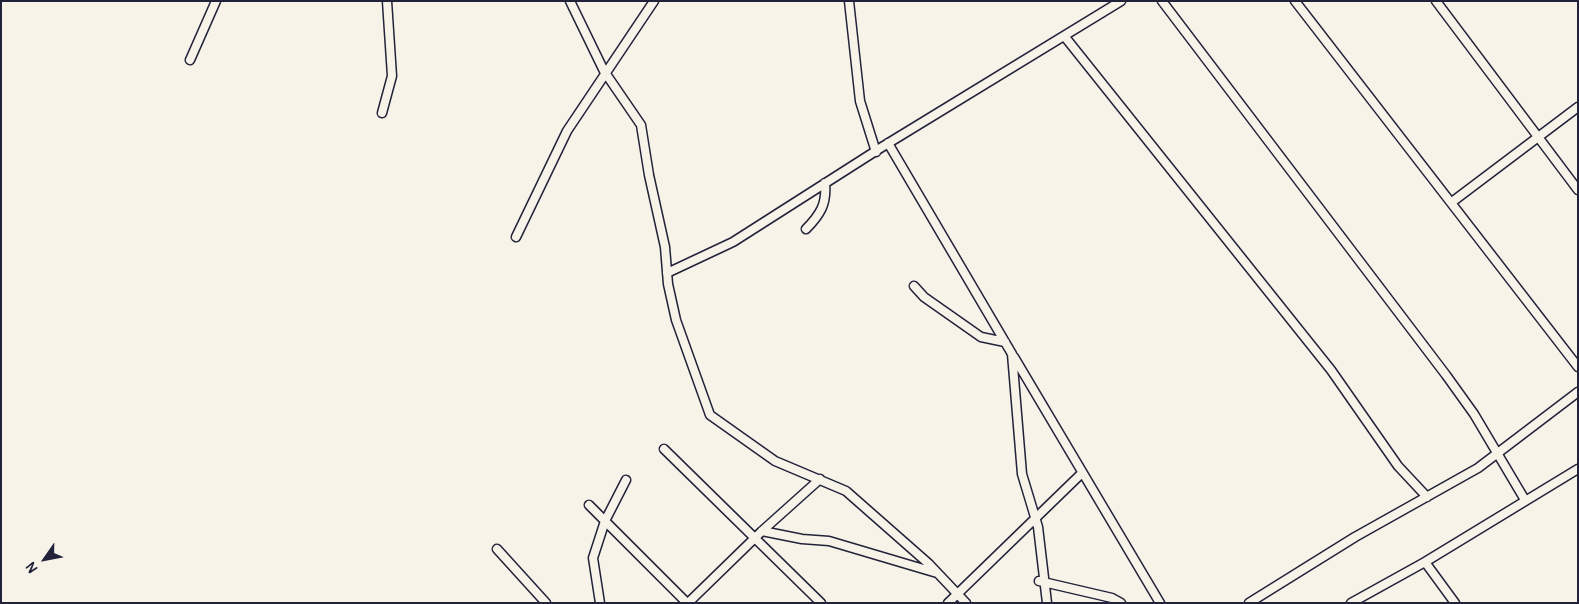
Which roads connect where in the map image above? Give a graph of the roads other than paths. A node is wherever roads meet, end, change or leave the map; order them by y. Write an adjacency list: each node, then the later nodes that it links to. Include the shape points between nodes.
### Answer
1 (216, 1): 11 (street)
2 (387, 1): 14 (street, via 392,76)
3 (570, 1): 12 (street)
4 (654, 1): 12 (street)
5 (849, 1): 17 (street, via 860,101)
6 (1121, 1): 10 (street)
7 (1162, 1): 30 (street, via 1446,375)
8 (1295, 1): 20 (street)
9 (1436, 1): 15 (street)
10 (1065, 37): 16 (street); 35 (street, via 1331,370 1398,466)
11 (190, 60)
12 (605, 74): 22 (street, via 567,130); 23 (street, via 641,125)
13 (1578, 107): 15 (street)
14 (382, 113)
15 (1537, 136): 19 (street); 20 (street)
16 (888, 143): 17 (street); 25 (street)
17 (876, 152): 18 (street)
18 (825, 183): 21 (street, via 824,207); 23 (street, via 733,242)
19 (1578, 190)
20 (1452, 202): 27 (street)
21 (806, 229)
22 (516, 237)
23 (667, 273): 33 (street, via 676,320 710,415 775,461)
24 (914, 286): 25 (street, via 924,297 981,337)
25 (1005, 342): 26 (street)
26 (1012, 354): 32 (street); 38 (street, via 1022,474)
27 (1578, 367)
28 (1578, 392): 30 (street)
29 (664, 449): 41 (street)
30 (1498, 453): 35 (street); 36 (street)
31 (1578, 470): 36 (street)
32 (1082, 474): 38 (street); 55 (street)
33 (820, 478): 40 (street); 44 (street, via 846,490)
34 (626, 480): 39 (street)
35 (1427, 497): 56 (street)
36 (1525, 500): 43 (street)
37 (589, 505): 39 (street)
38 (1036, 520): 45 (street); 46 (street)
39 (605, 521): 48 (street, via 593,558); 49 (street)
40 (762, 530): 41 (street); 44 (street, via 830,541)
41 (755, 537): 49 (street); 50 (street)
42 (497, 549): 47 (street)
43 (1425, 562): 57 (street); 58 (street)
44 (938, 573): 46 (street)
45 (1041, 581): 53 (street); 54 (street)
46 (957, 594): 51 (street); 52 (street)
47 (546, 603)
48 (600, 603)
49 (687, 603)
50 (821, 603)
51 (948, 603)
52 (966, 603)
53 (1048, 603)
54 (1121, 603)
55 (1160, 603)
56 (1249, 603)
57 (1351, 603)
58 (1455, 603)

